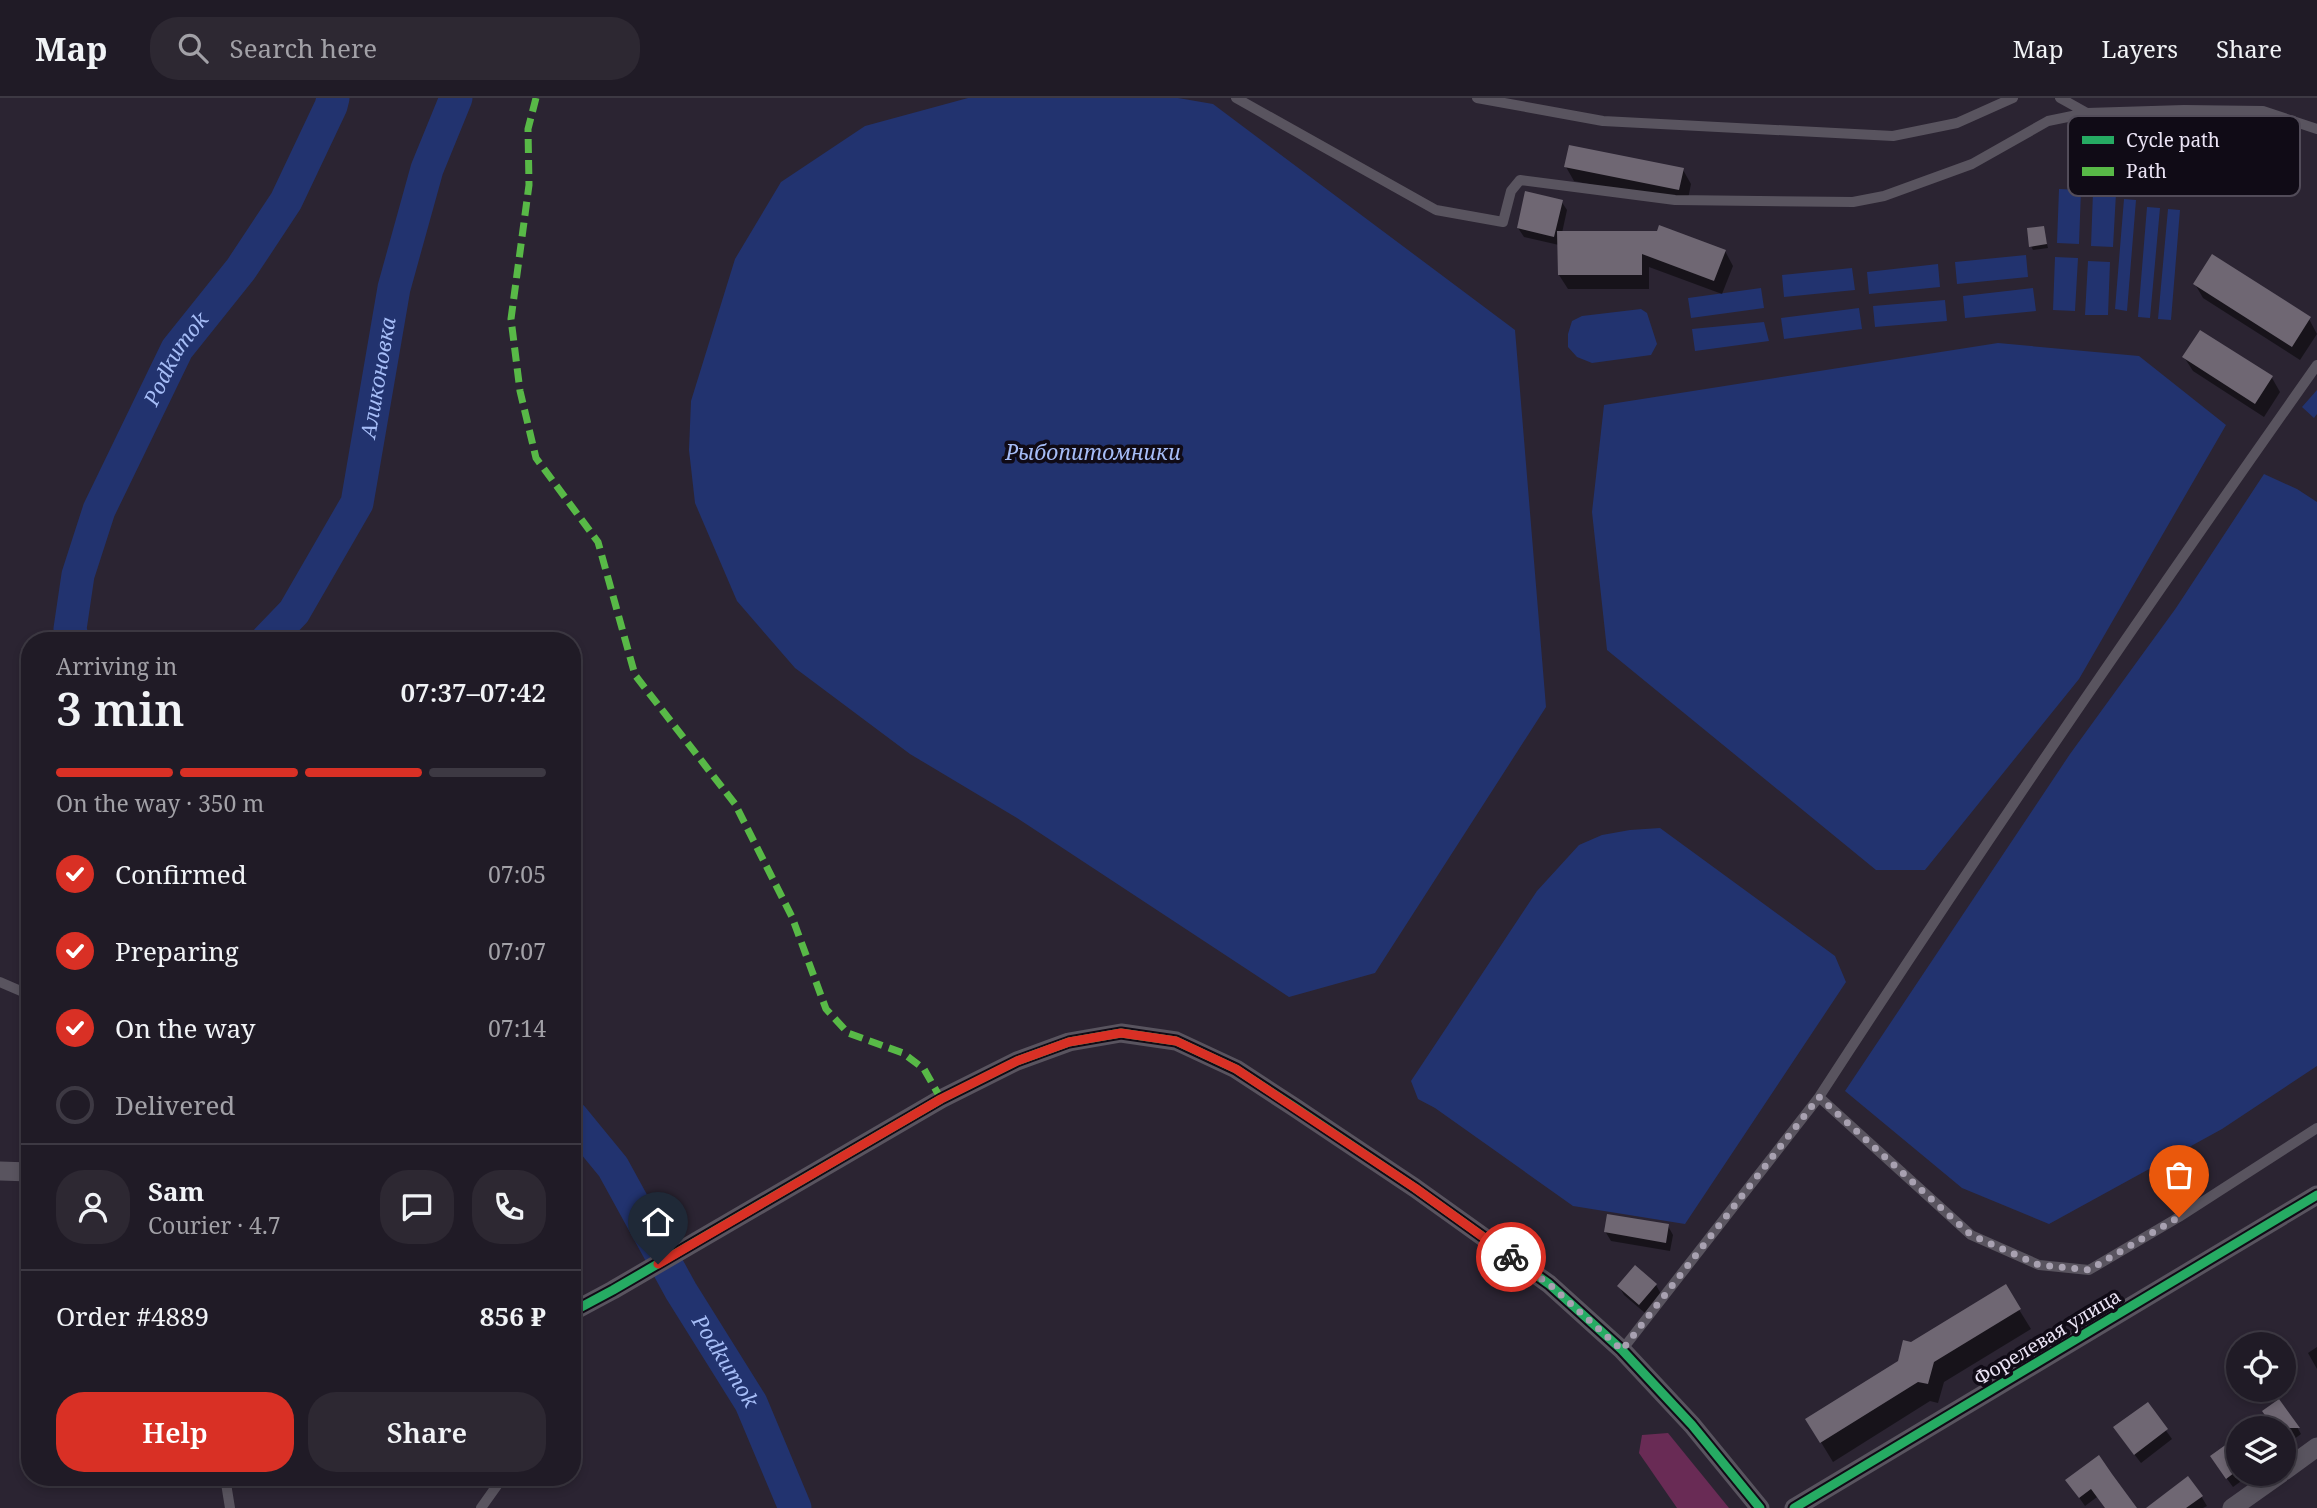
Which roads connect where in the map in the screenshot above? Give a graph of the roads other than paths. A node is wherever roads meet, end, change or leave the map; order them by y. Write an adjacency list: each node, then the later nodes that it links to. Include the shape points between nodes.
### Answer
1 (1236, 98): 8 (lane, via 1436,210 1503,222 1511,191 1520,180 1675,200 1853,202 1884,197 1972,164 2048,121)
2 (1477, 98): 3 (lane, via 1603,121 1893,136 1957,123)
3 (2013, 98)
4 (2060, 98): 5 (lane)
5 (2087, 113): 6 (lane); 7 (lane, via 2263,111)
6 (2072, 116)
7 (2278, 116)
8 (2068, 117)
9 (2300, 123): 10 (lane)
10 (2317, 129)
11 (2317, 365): 14 (lane, via 2103,671)
12 (0, 982): 13 (lane)
13 (21, 991)
14 (1819, 1097): 15 (lane, via 1971,1235 2039,1265 2089,1270); 20 (lane)
15 (2317, 1128)
16 (0, 1171): 17 (street)
17 (21, 1172)
18 (2317, 1195): 29 (street, Форелевая улица)
19 (581, 1307): 20 (street, via 941,1099 1017,1061 1069,1042 1121,1033 1176,1041 1236,1069 1549,1284)
20 (1622, 1350): 28 (street)
21 (2317, 1447): 22 (street)
22 (2296, 1462)
23 (226, 1486): 26 (lane)
24 (497, 1486): 27 (lane)
25 (2263, 1486): 30 (street)
26 (230, 1508)
27 (481, 1508)
28 (1760, 1508)
29 (1794, 1508)
30 (2232, 1508)

